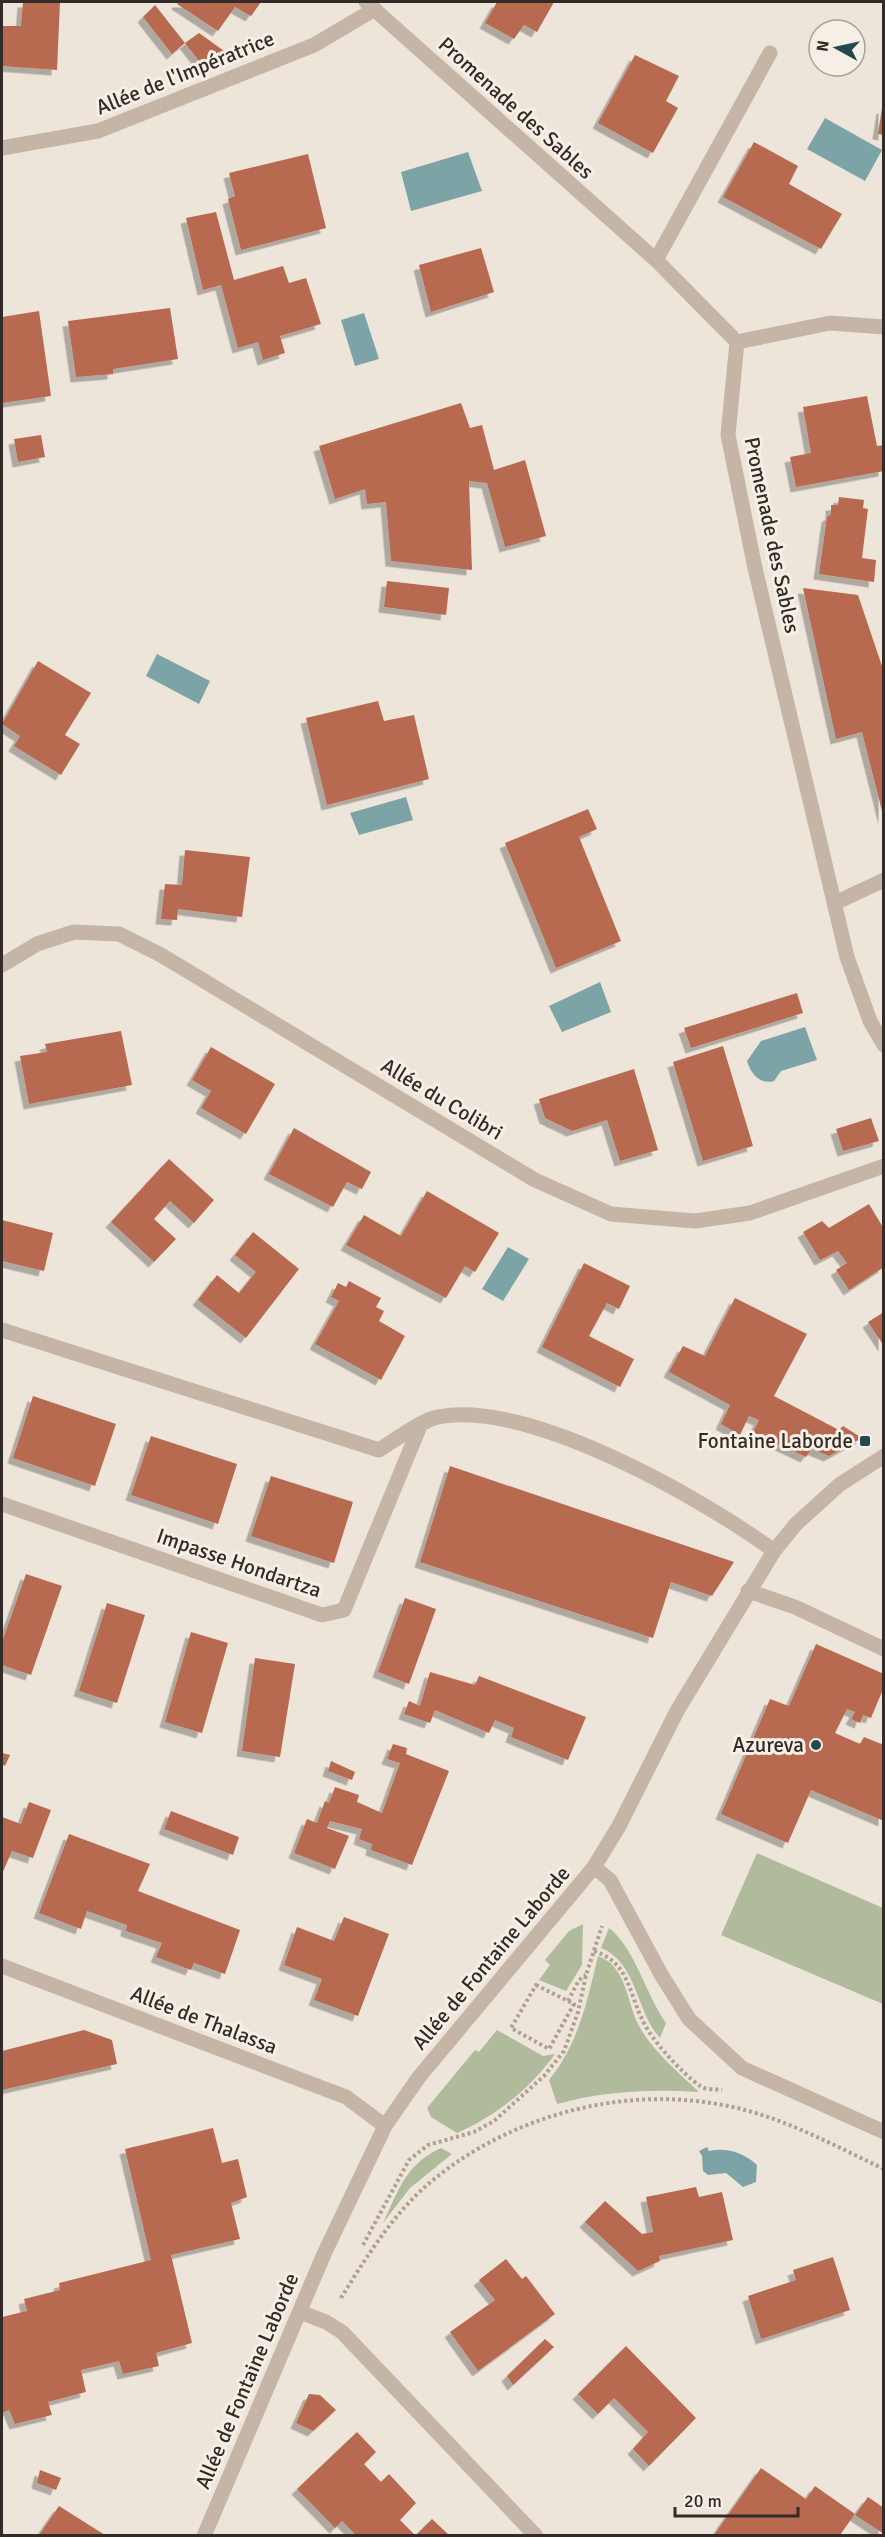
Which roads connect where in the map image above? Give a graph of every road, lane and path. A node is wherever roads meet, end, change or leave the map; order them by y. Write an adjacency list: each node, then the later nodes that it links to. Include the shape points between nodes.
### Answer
1 (370, 5): 3 (street, Allée de l'Impératrice, via 314,45 98,131); 4 (street, Promenade des Sables)
2 (770, 53): 4 (street)
3 (2, 148)
4 (656, 260): 6 (street, Promenade des Sables)
5 (884, 327): 6 (street, via 830,323)
6 (737, 342): 8 (street, Promenade des Sables, via 728,435 755,568)
7 (884, 880): 8 (street)
8 (835, 903): 10 (street, Promenade des Sables, via 847,957 870,1022)
9 (2, 965): 11 (street, Allée du Colibri, via 37,944 74,932 119,934 161,954 535,1180 611,1214 695,1221 750,1213)
10 (884, 1045)
11 (884, 1166)
12 (2, 1330): 13 (street, via 379,1450)
13 (420, 1426): 15 (street, Impasse Hondartza, via 344,1610 322,1615); 16 (street, via 436,1417 466,1414 525,1423 652,1477 751,1533)
14 (884, 1456): 16 (street, Allée de Fontaine Laborde, via 839,1485 796,1524)
15 (2, 1504)
16 (774, 1551): 17 (street, Allée de Fontaine Laborde)
17 (748, 1591): 18 (street, via 795,1607); 19 (street, Allée de Fontaine Laborde, via 677,1711)
18 (884, 1649)
19 (594, 1867): 26 (street, Allée de Fontaine Laborde, via 419,2077); 27 (street, via 610,1880 689,2019 742,2068)
20 (603, 1926): 21 (path)
21 (594, 1951): 23 (path); 25 (path, via 611,1956 627,1979 642,2021 659,2045 701,2087)
22 (2, 1966): 26 (street, Allée de Thalassa, via 346,2097)
23 (586, 1975): 24 (path); 29 (path, via 564,2051 544,2076 494,2121 474,2132 428,2145 409,2160)
24 (568, 2001): 24 (path, via 536,1985 511,2028 549,2049 574,2004)
25 (728, 2091)
26 (385, 2126): 32 (street, Allée de Fontaine Laborde)
27 (884, 2132)
28 (884, 2169): 31 (path, via 766,2117 723,2104 651,2098 585,2106 509,2132 458,2160 405,2208)
29 (361, 2247)
30 (348, 2265): 31 (path)
31 (355, 2274): 33 (path)
32 (300, 2312): 33 (street); 34 (street, Allée de Fontaine Laborde)
33 (326, 2322): 35 (street, via 342,2332)
34 (204, 2535)
35 (536, 2535)

